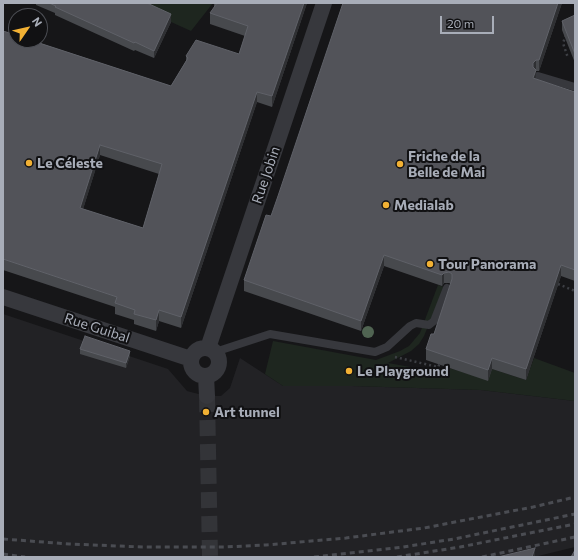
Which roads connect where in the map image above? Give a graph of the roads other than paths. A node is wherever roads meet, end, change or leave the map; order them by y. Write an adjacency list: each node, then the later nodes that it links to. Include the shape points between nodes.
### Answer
1 (324, 3): 6 (street, Rue Jobin)
2 (538, 76): 3 (lane)
3 (575, 87)
4 (447, 288): 6 (lane, via 434,321 429,325 416,323 410,326 386,347 375,352 270,334)
5 (3, 297): 7 (street, Rue Guibal)
6 (211, 350): 7 (street, via 202,347); 8 (street, via 219,362 218,367)
7 (191, 359): 8 (street, via 192,369)
8 (206, 376): 9 (street)
9 (208, 396)

